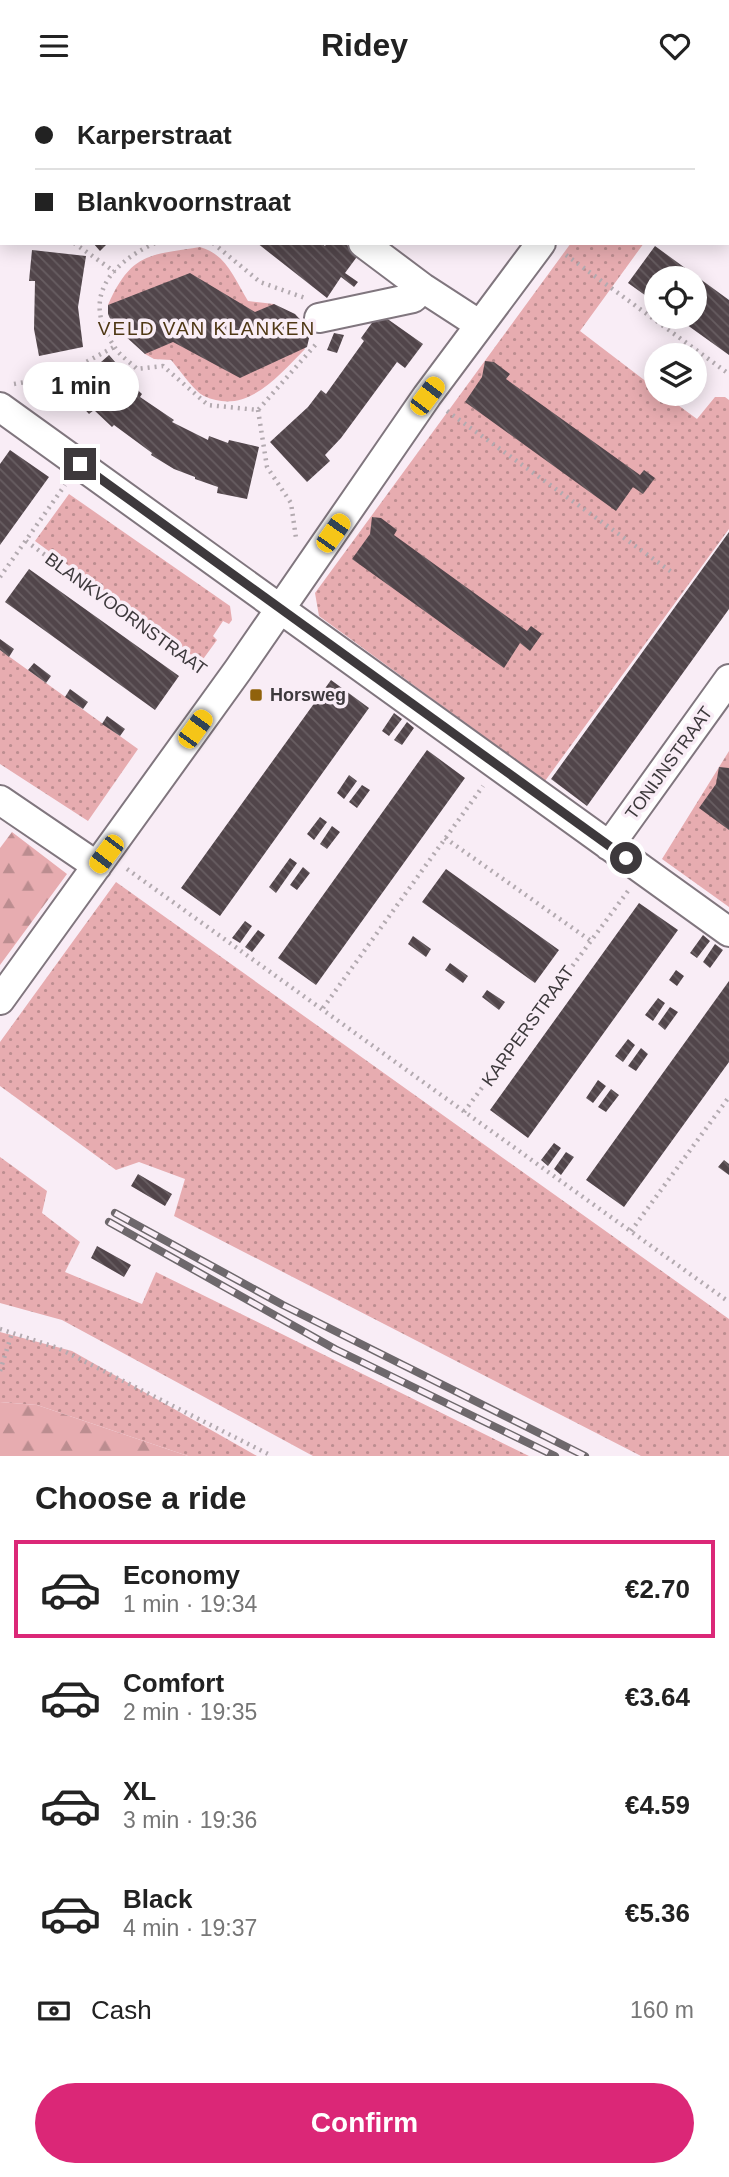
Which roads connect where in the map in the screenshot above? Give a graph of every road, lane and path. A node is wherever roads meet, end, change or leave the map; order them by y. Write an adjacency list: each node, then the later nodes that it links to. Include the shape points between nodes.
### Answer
1 (77, 245): 6 (path)
2 (150, 245): 6 (path, via 132,253)
3 (215, 245): 8 (path, via 260,282 304,296)
4 (366, 245): 7 (street)
5 (551, 247): 9 (street); 11 (path)
6 (115, 272): 10 (path, via 103,285 98,314)
7 (423, 288): 8 (street, via 413,297); 9 (street)
8 (319, 318): 14 (path, via 317,343)
9 (480, 325): 13 (street)
10 (114, 347): 12 (path, via 60,376); 14 (path, via 137,369 163,366 208,405)
11 (729, 374)
12 (6, 395): 15 (street)
13 (427, 396): 17 (path); 19 (street)
14 (258, 410): 19 (path, via 267,467 291,503)
15 (80, 464): 16 (path); 20 (street)
16 (26, 541): 18 (path); 22 (path, BLANKVOORNSTRAAT)
17 (673, 573)
18 (0, 577)
19 (301, 579): 20 (street)
20 (281, 610): 22 (street); 23 (street)
21 (729, 679): 26 (street, TONIJNSTRAAT)
22 (225, 688): 27 (street)
23 (497, 765): 25 (path); 26 (street)
24 (0, 800): 27 (street)
25 (445, 838): 30 (path); 32 (path)
26 (609, 846): 28 (street)
27 (101, 860): 31 (street); 32 (path)
28 (643, 870): 29 (street); 30 (path, KARPERSTRAAT)
29 (729, 932)
30 (591, 941): 34 (path, KARPERSTRAAT)
31 (0, 1000)
32 (323, 1008): 34 (path)
33 (729, 1097): 35 (path)
34 (464, 1112): 35 (path)
35 (631, 1231): 36 (path)
36 (729, 1302)
37 (0, 1329): 38 (path)
38 (12, 1333): 39 (path); 40 (path, via 58,1348)
39 (0, 1371)
40 (272, 1456)

